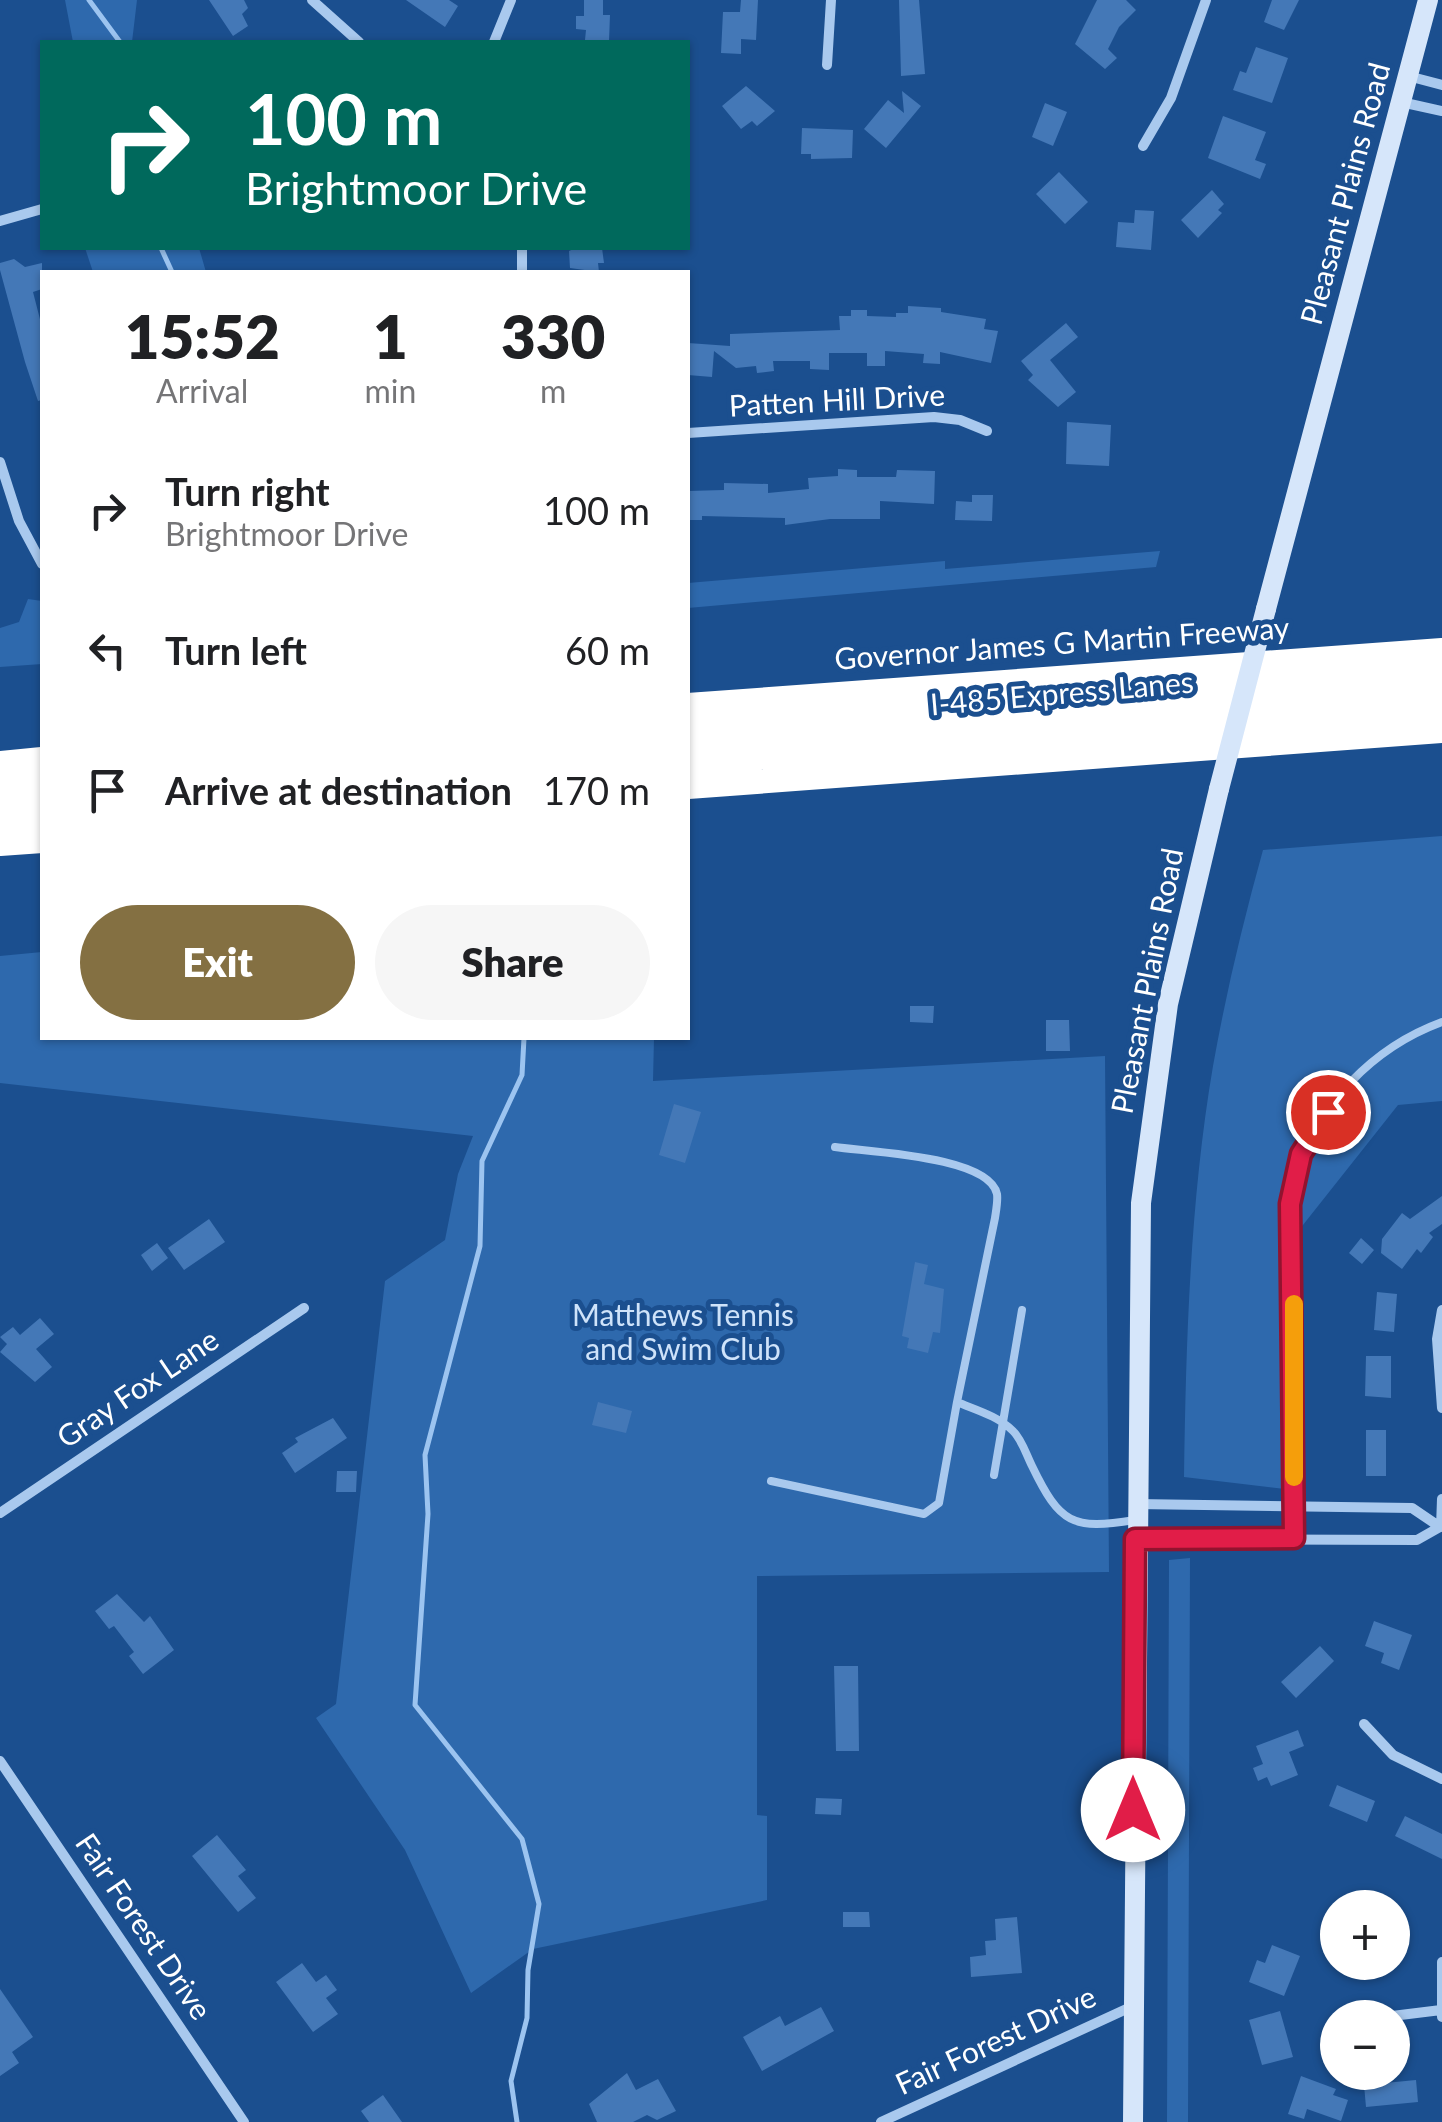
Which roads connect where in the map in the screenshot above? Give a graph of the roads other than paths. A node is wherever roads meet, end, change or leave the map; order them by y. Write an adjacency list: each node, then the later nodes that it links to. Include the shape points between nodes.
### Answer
1 (312, 0): 6 (street)
2 (511, 0): 7 (street)
3 (831, 0): 8 (street)
4 (1206, 0): 13 (street, via 1171,98)
5 (1428, 0): 9 (street, Pleasant Plains Road)
6 (357, 40)
7 (495, 40)
8 (826, 65)
9 (1408, 76): 10 (street); 11 (street, Pleasant Plains Road)
10 (1442, 85)
11 (1401, 102): 12 (street); 51 (street, Pleasant Plains Road, bridge, via 1168,1004 1141,1203)
12 (1442, 111)
13 (1143, 146)
14 (40, 210): 15 (street)
15 (0, 220)
16 (987, 430): 17 (street, Patten Hill Drive, via 934,417)
17 (690, 433)
18 (0, 462): 19 (street)
19 (40, 560)
20 (1442, 652): 23 (highway, Governor James G Martin Freeway)
21 (1442, 681): 27 (highway, I-485 Express Lanes)
22 (1442, 704): 24 (highway, I-485 Express Lanes)
23 (690, 708)
24 (1099, 726): 26 (highway); 28 (highway, I-485 Express Lanes)
25 (1442, 728): 26 (highway)
26 (1341, 734): 31 (highway)
27 (690, 736)
28 (690, 761)
29 (40, 762): 30 (highway)
30 (0, 766)
31 (690, 784)
32 (40, 786): 33 (highway)
33 (0, 790)
34 (40, 813): 35 (highway)
35 (0, 817)
36 (40, 838): 37 (highway)
37 (0, 842)
38 (1442, 1022): 49 (lane, via 1412,1033 1362,1067 1313,1133 1292,1176)
39 (835, 1147): 43 (lane, via 971,1168 996,1194)
40 (304, 1308): 50 (street, Gray Fox Lane)
41 (1022, 1310): 45 (lane)
42 (1442, 1310): 44 (street)
43 (957, 1402): 45 (lane); 47 (lane, via 939,1503 924,1514)
44 (1442, 1408)
45 (1002, 1421): 46 (lane); 51 (lane, via 1016,1434 1050,1504 1066,1519 1092,1526)
46 (994, 1474)
47 (771, 1481)
48 (1442, 1499): 52 (street)
49 (1294, 1506): 51 (street); 52 (street, via 1412,1508); 53 (lane)
50 (0, 1513)
51 (1135, 1521): 53 (street); 58 (street, Pleasant Plains Road)
52 (1441, 1527): 53 (street, via 1417,1540)
53 (1294, 1538)
54 (1364, 1724): 56 (street, via 1393,1755)
55 (0, 1760): 62 (street, Fair Forest Drive)
56 (1442, 1779)
57 (1442, 1962): 59 (street)
58 (1133, 2006): 63 (street, Fair Forest Drive); 64 (street, Pleasant Plains Road)
59 (1441, 2010): 60 (street); 61 (street)
60 (1410, 2014)
61 (1442, 2017)
62 (244, 2122)
63 (881, 2122)
64 (1133, 2122)

